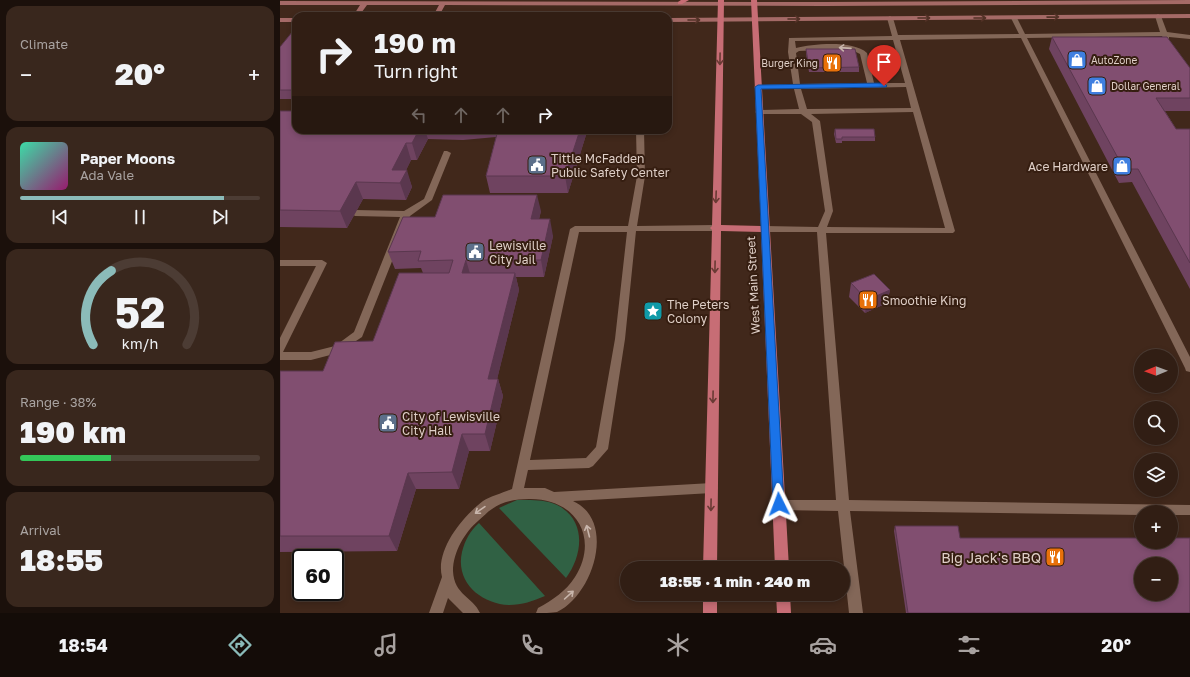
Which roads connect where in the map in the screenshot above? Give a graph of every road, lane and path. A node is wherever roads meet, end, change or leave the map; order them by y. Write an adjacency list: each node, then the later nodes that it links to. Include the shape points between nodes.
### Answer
1 (1006, 1): 6 (main road); 7 (main road); 15 (main road)
2 (366, 2): 8 (main road); 9 (main road); 10 (main road)
3 (550, 2): 4 (main road); 9 (main road)
4 (683, 2): 5 (main road)
5 (721, 2): 6 (main road); 20 (main road)
6 (754, 2): 16 (main road, West Main Street)
7 (1190, 2)
8 (280, 3)
9 (443, 3): 11 (main road)
10 (359, 12)
11 (438, 12)
12 (1158, 16): 13 (main road); 15 (main road, one-way to 12); 21 (lane)
13 (1190, 16)
14 (890, 18): 15 (main road, one-way to 15); 16 (main road, one-way to 14); 23 (lane)
15 (1014, 18): 22 (lane)
16 (755, 19): 20 (main road); 30 (main road, West Main Street)
17 (280, 20): 18 (main road)
18 (292, 20)
19 (672, 20): 20 (main road, one-way to 20)
20 (721, 20): 39 (main road, one-way to 39)
21 (1163, 34): 22 (lane); 24 (lane); 25 (lane)
22 (1023, 35): 23 (lane); 45 (lane)
23 (895, 38): 26 (lane, via 791,39); 27 (lane)
24 (1190, 38)
25 (1171, 46)
26 (792, 52): 28 (lane); 29 (lane, one-way to 26, via 863,53 857,49 798,49)
27 (909, 85): 29 (lane); 31 (lane)
28 (797, 86): 29 (lane); 30 (lane); 33 (lane)
29 (871, 86)
30 (758, 87): 32 (main road, West Main Street)
31 (916, 110): 33 (lane); 41 (lane, via 950,232)
32 (759, 112): 33 (lane); 40 (main road, West Main Street)
33 (804, 112): 41 (lane, via 816,121 829,211)
34 (640, 134): 38 (lane, via 641,176)
35 (447, 153): 37 (lane, via 428,200)
36 (355, 213): 37 (lane)
37 (406, 214): 44 (lane, via 358,334 338,349 311,356)
38 (632, 228): 39 (lane); 46 (lane, via 575,228); 46 (lane, via 620,338 602,449 589,463)
39 (715, 228): 40 (main road); 47 (main road, one-way to 47)
40 (765, 229): 41 (lane); 50 (main road, West Main Street)
41 (821, 231): 51 (lane)
42 (280, 263): 43 (lane, via 322,263)
43 (280, 349)
44 (280, 356)
45 (1190, 368)
46 (524, 465): 48 (lane)
47 (712, 488): 49 (lane); 53 (main road, one-way to 53)
48 (517, 494): 49 (lane, via 544,492); 55 (lane, one-way to 55, via 499,498 478,510 461,528 450,548 446,570)
49 (556, 497): 60 (lane, one-way to 49, via 556,607 575,590 587,569 591,548 588,528 579,511)
50 (779, 504): 51 (lane); 54 (main road, West Main Street)
51 (843, 505): 52 (lane); 63 (lane)
52 (1190, 510)
53 (710, 561)
54 (782, 561)
55 (448, 577): 58 (lane); 59 (lane, via 451,591 464,608)
56 (710, 601): 61 (main road)
57 (784, 601): 62 (main road)
58 (436, 613)
59 (473, 613)
60 (544, 613)
61 (710, 613)
62 (784, 613)
63 (856, 613)

